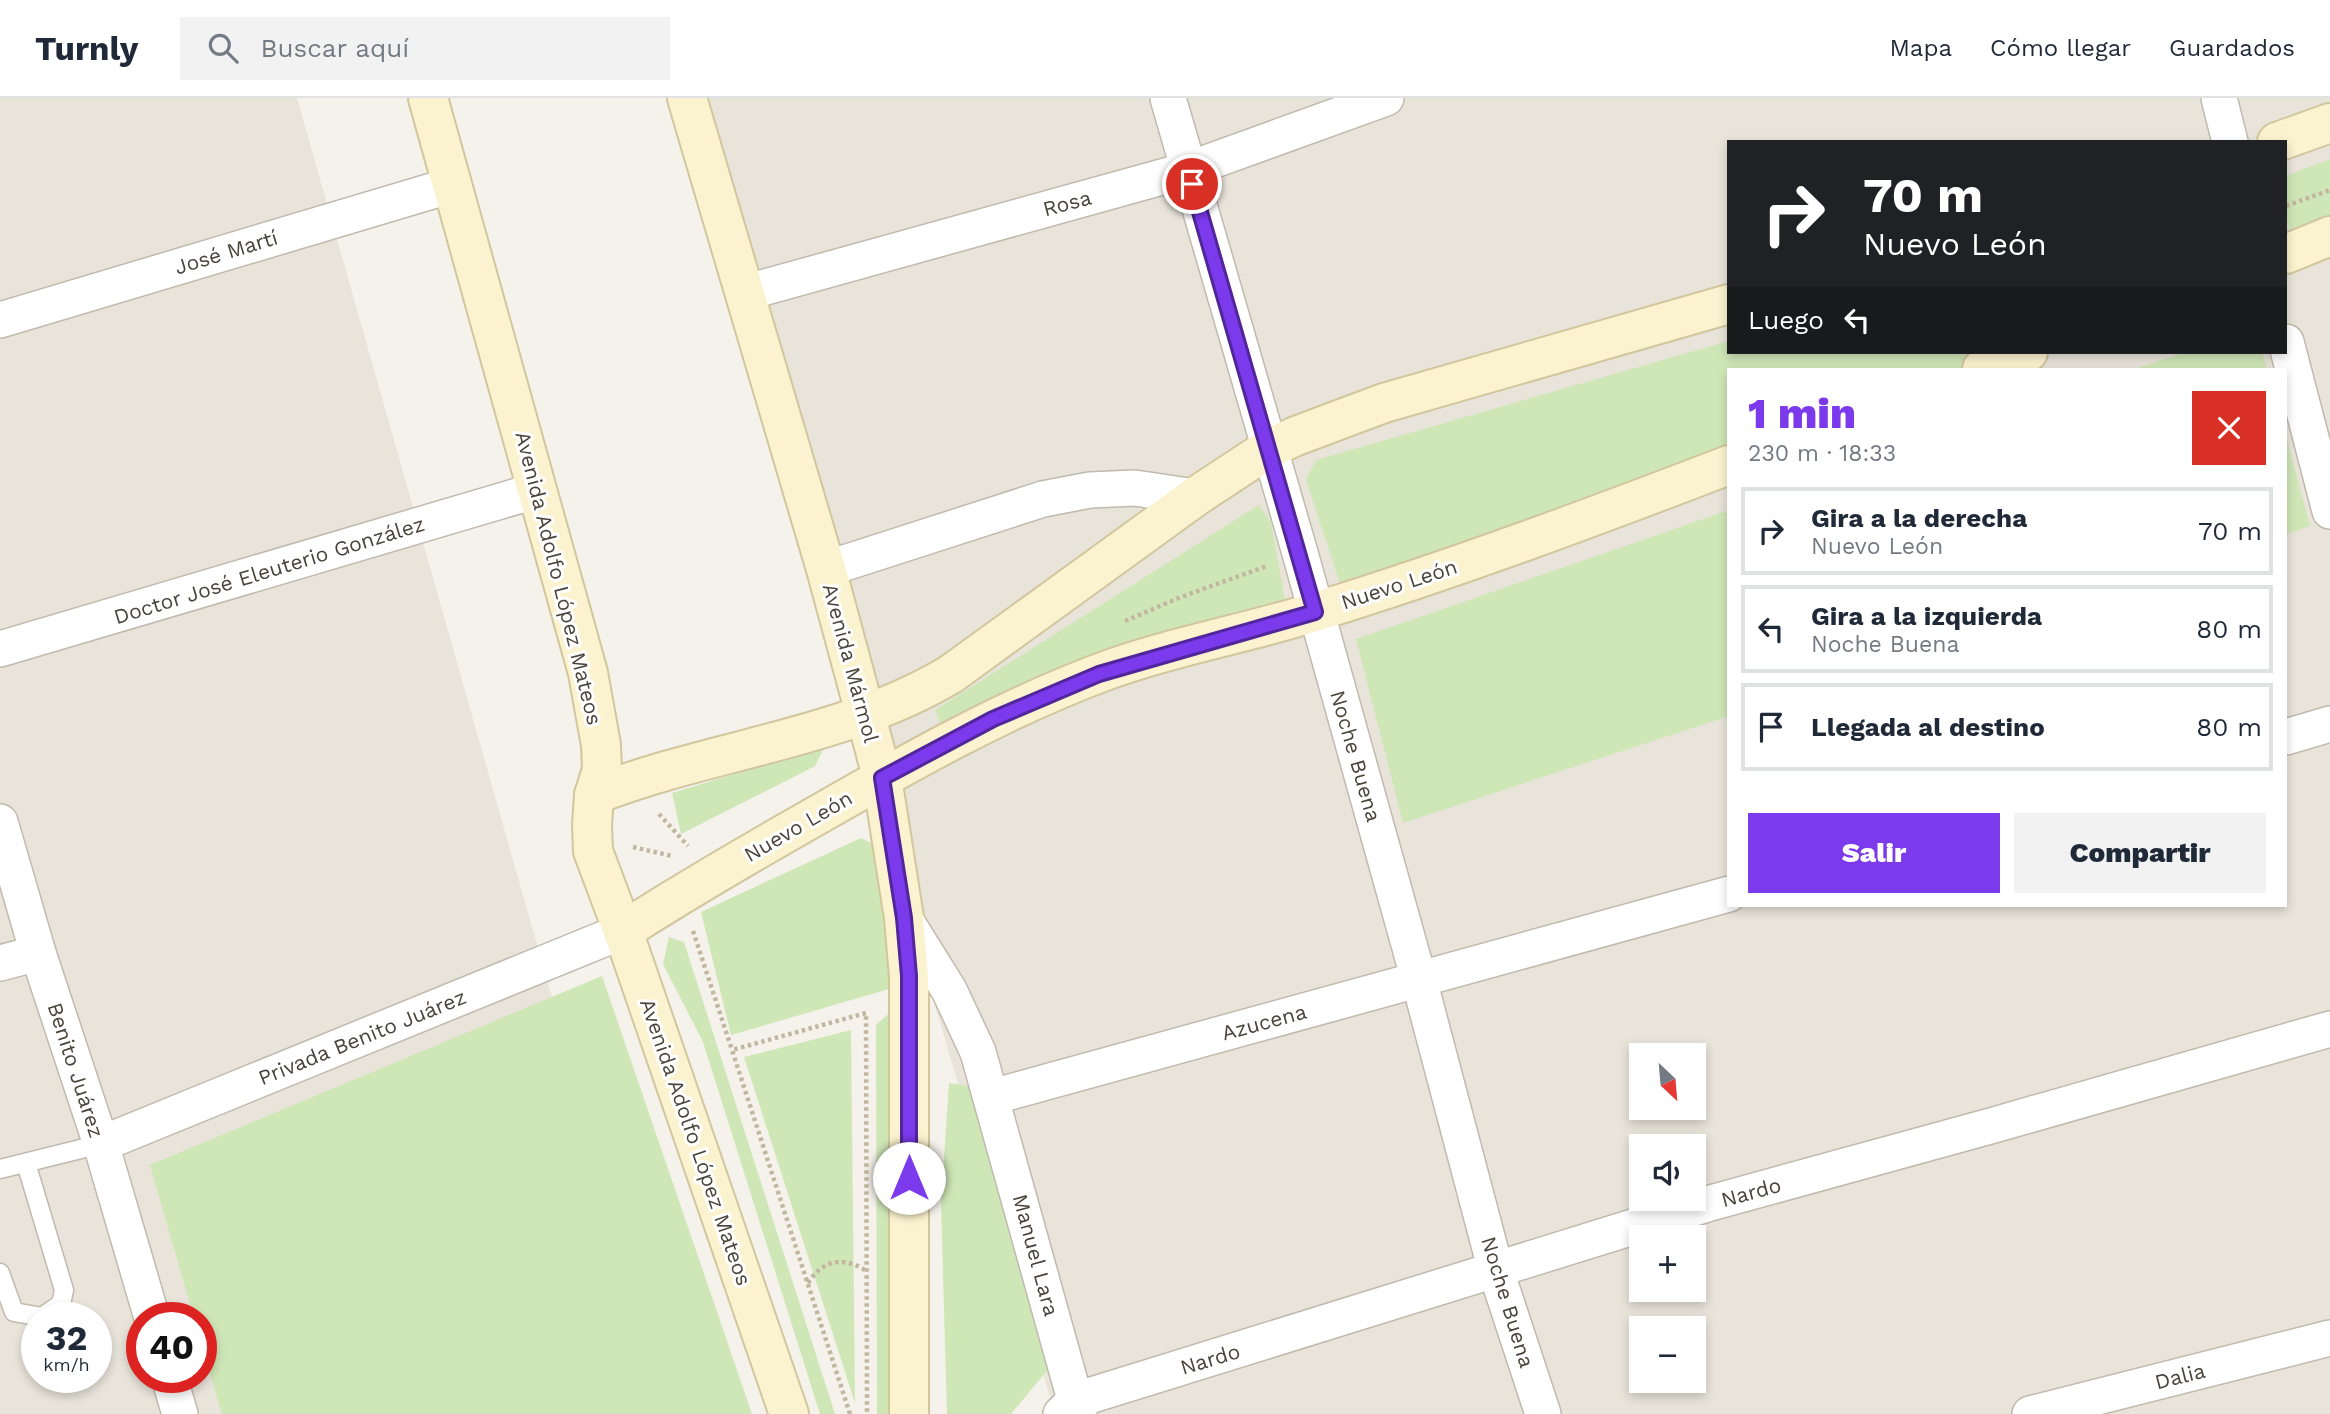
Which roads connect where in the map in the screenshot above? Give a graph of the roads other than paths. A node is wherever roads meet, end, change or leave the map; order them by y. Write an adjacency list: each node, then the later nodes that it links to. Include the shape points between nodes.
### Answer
1 (428, 98): 10 (street, Avenida Adolfo López Mateos)
2 (687, 98): 13 (street, Avenida Mármol)
3 (1168, 98): 9 (street, Noche Buena)
4 (1385, 98): 9 (street, Rosa)
5 (2219, 98): 7 (street)
6 (2330, 123): 8 (street)
7 (2230, 140)
8 (2283, 140)
9 (1187, 170): 13 (street, Rosa); 19 (street, Noche Buena)
10 (452, 185): 15 (street, José Martí); 21 (street, Avenida Adolfo López Mateos)
11 (2330, 236): 12 (street)
12 (2287, 254)
13 (744, 293): 24 (street, Avenida Mármol)
14 (1727, 305): 19 (street, via 1384,403)
15 (0, 320)
16 (2287, 346): 23 (street)
17 (2023, 354): 18 (street)
18 (1985, 368)
19 (1268, 449): 22 (street); 25 (street, Noche Buena)
20 (1727, 466): 25 (street, Nuevo León, via 1501,551)
21 (538, 490): 26 (street, Doctor José Eleuterio González); 31 (street, Avenida Adolfo López Mateos, via 589,673 601,745 602,770)
22 (1195, 497): 24 (street, via 1135,488 1090,490 1044,499); 27 (street, via 951,674)
23 (2330, 511)
24 (826, 569): 27 (street, Avenida Mármol)
25 (1315, 612): 30 (street, Nuevo León, via 1099,674 993,719); 38 (street, Noche Buena)
26 (0, 649)
27 (866, 715): 30 (street, Avenida Mármol); 31 (street, via 640,777)
28 (2330, 724): 29 (street)
29 (2287, 737)
30 (882, 778): 34 (street, Avenida Mármol); 35 (street, Nuevo León)
31 (594, 795): 35 (street, Avenida Adolfo López Mateos, via 593,851)
32 (0, 822): 36 (street, Benito Juárez)
33 (1727, 895): 38 (street, Azucena)
34 (904, 918): 40 (street, via 955,1002); 52 (street, Avenida Mármol, via 910,1019)
35 (623, 931): 41 (street, Privada Benito Juárez); 51 (street, Avenida Adolfo López Mateos)
36 (38, 953): 37 (street); 41 (street, Benito Juárez)
37 (0, 963)
38 (1419, 980): 40 (street, Azucena); 44 (street, Noche Buena)
39 (2330, 1029): 44 (street, Nardo, via 1707,1204)
40 (992, 1097): 49 (street, Manuel Lara)
41 (101, 1144): 42 (lane); 46 (street, Benito Juárez)
42 (26, 1163): 43 (lane); 45 (lane, via 64,1290 61,1304 42,1317 14,1312)
43 (0, 1169)
44 (1496, 1271): 49 (street, Nardo); 53 (street, Noche Buena)
45 (0, 1273)
46 (147, 1302)
47 (2330, 1338): 54 (street, Dalia)
48 (174, 1393): 50 (street)
49 (1072, 1410)
50 (180, 1414)
51 (789, 1414)
52 (909, 1414)
53 (1543, 1414)
54 (2030, 1414)

